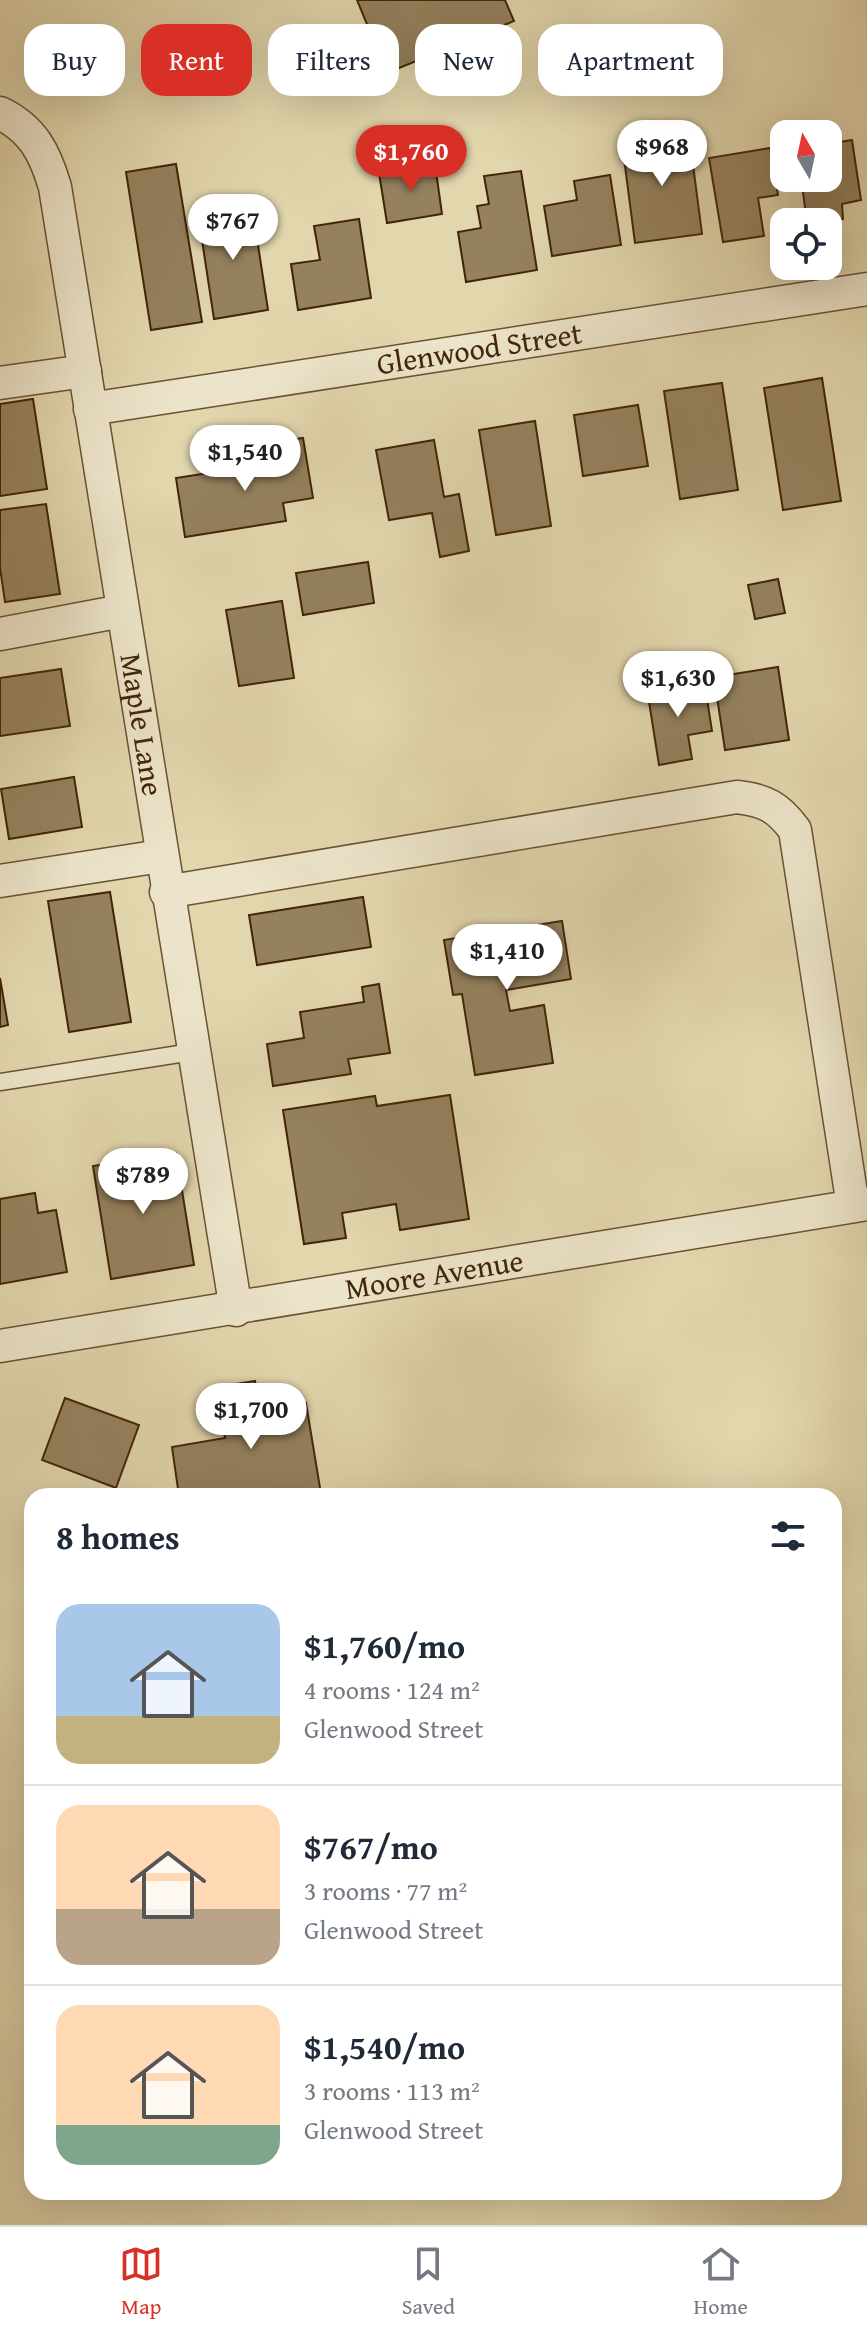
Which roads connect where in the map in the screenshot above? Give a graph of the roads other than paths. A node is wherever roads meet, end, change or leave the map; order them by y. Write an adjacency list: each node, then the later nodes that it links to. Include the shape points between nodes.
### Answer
1 (0, 113): 3 (street, Maple Lane, via 19,122 38,144 55,187)
2 (867, 289): 5 (street, Glenwood Street)
3 (85, 371): 4 (street); 5 (street, Maple Lane)
4 (0, 383)
5 (90, 409): 6 (street, Maple Lane)
6 (122, 611): 7 (street); 8 (street, Maple Lane)
7 (0, 634)
8 (161, 856): 9 (street); 10 (street, Maple Lane)
9 (0, 881)
10 (166, 892): 11 (street, Maple Lane); 13 (street, via 737,797 762,800 781,811 795,830)
11 (192, 1052): 12 (lane); 14 (street, Maple Lane)
12 (0, 1082)
13 (860, 1205): 14 (street, Moore Avenue)
14 (236, 1310): 15 (street, Moore Avenue)
15 (0, 1346)

